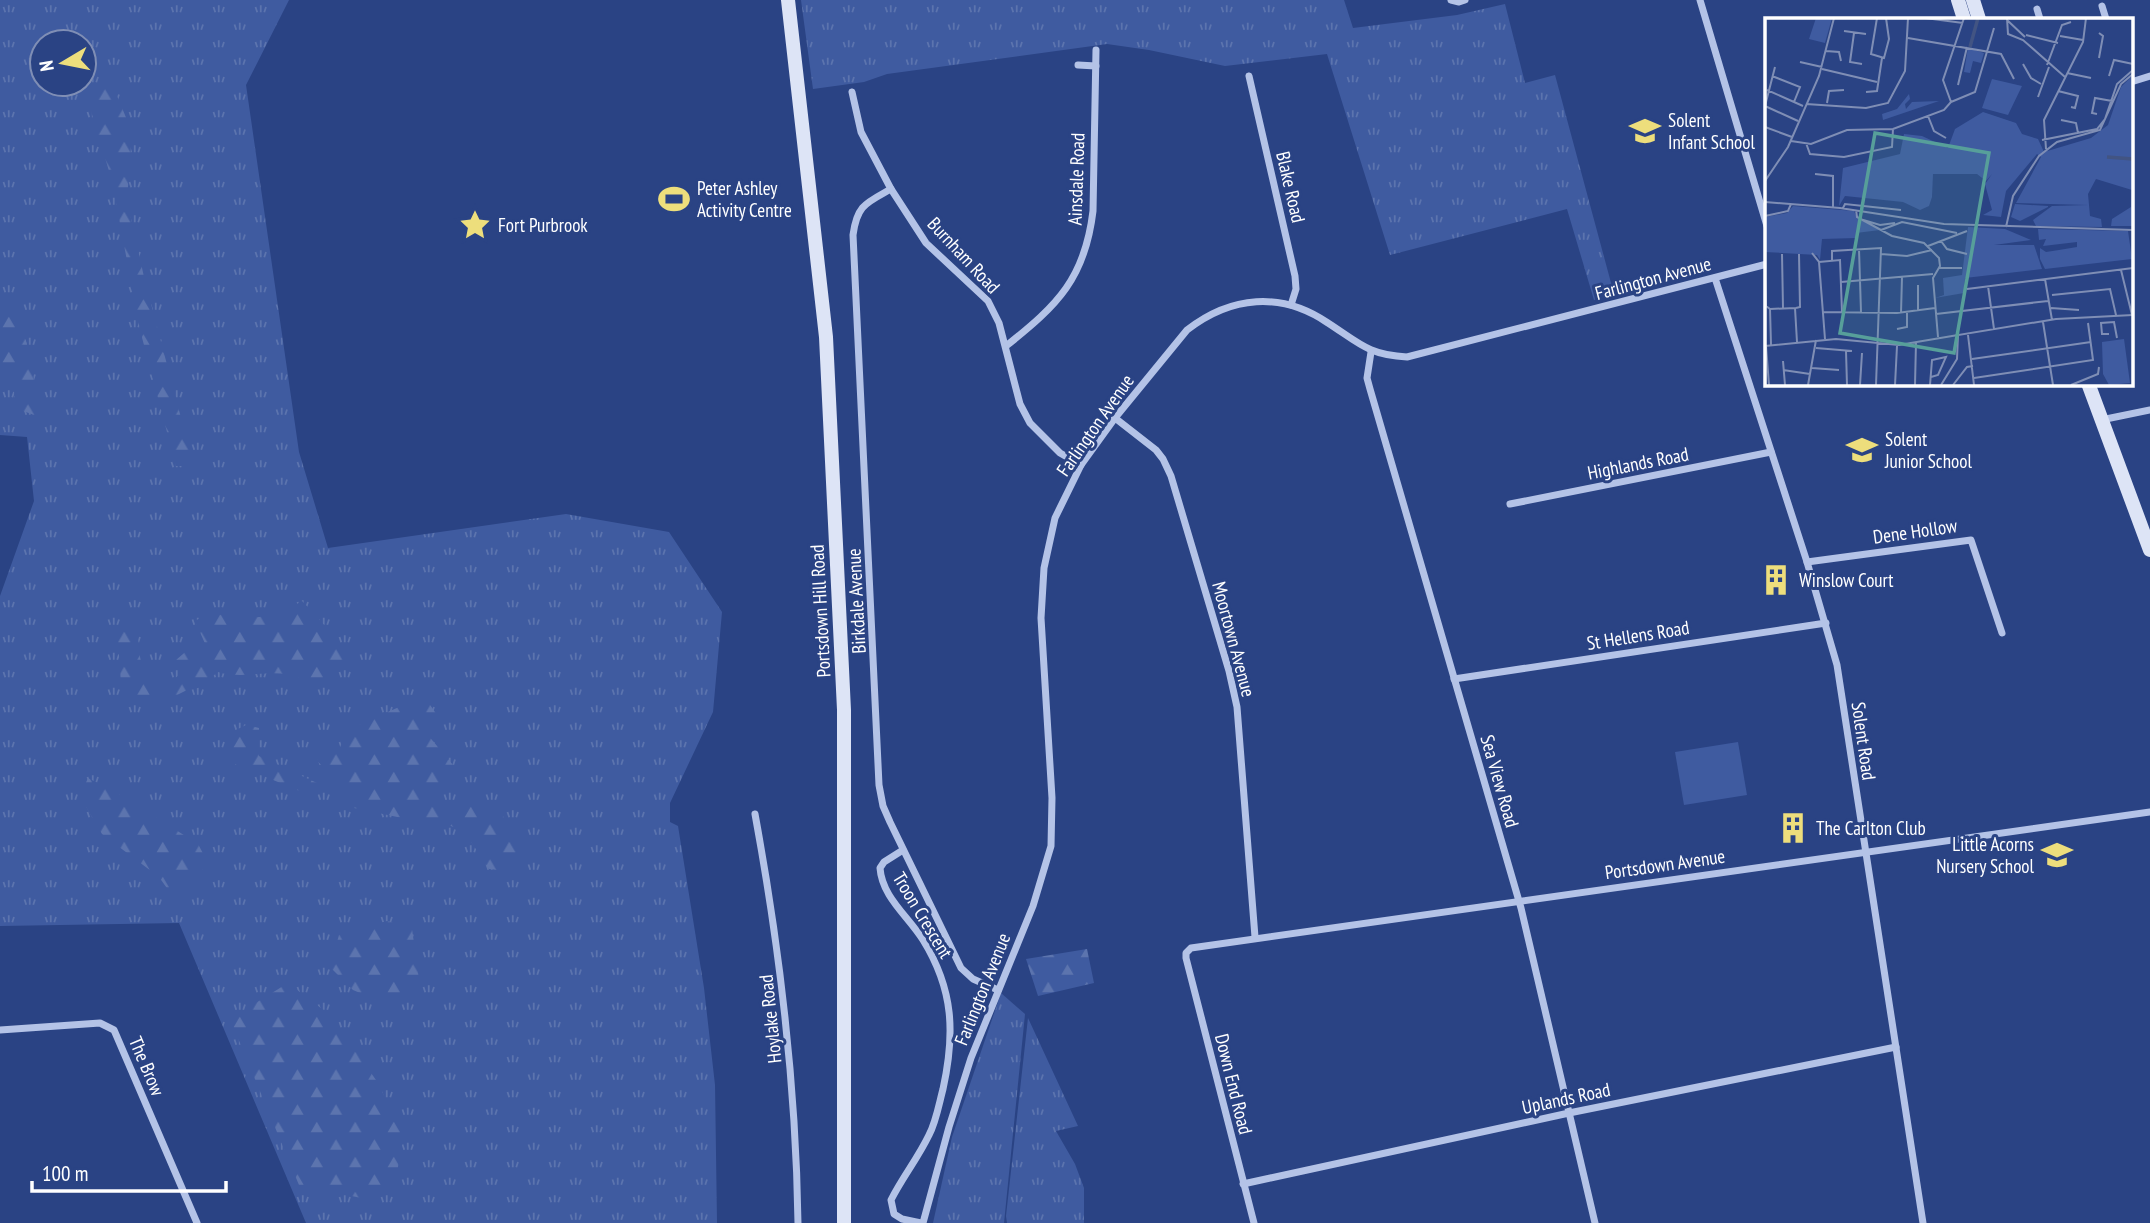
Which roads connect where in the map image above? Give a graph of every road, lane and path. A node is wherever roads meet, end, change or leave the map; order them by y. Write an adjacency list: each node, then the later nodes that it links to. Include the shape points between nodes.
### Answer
1 (788, 0): 53 (main road, Portsdown Hill Road, via 826,337 844,710)
2 (1451, 0): 3 (street)
3 (1465, 0)
4 (1700, 0): 21 (street)
5 (1958, 0): 9 (main road)
6 (1973, 0): 10 (main road)
7 (2102, 6): 12 (street)
8 (2037, 9): 11 (street)
9 (1964, 18)
10 (1979, 18)
11 (2040, 18)
12 (2106, 18)
13 (1096, 50): 15 (street, Ainsdale Road)
14 (1078, 65): 15 (street)
15 (1096, 66): 25 (street, Ainsdale Road, via 1093,211 1082,263 1063,293)
16 (1249, 76): 24 (street, Blake Road, via 1295,276)
17 (2150, 76): 18 (street)
18 (2132, 82)
19 (852, 92): 20 (street, Burnham Road, via 861,132)
20 (891, 189): 25 (street, Burnham Road, via 926,243 988,301); 41 (street, Birkdale Avenue, via 864,205 856,216 853,234 879,785 883,806)
21 (1765, 219)
22 (1765, 265): 23 (street, Farlington Avenue)
23 (1715, 278): 26 (street, Farlington Avenue, via 1417,355); 31 (street, Solent Road)
24 (1291, 305): 26 (street, Farlington Avenue, via 1327,322); 29 (street, Farlington Avenue, via 1233,304 1200,319)
25 (1006, 346): 32 (street, Burnham Road, via 1020,404 1030,423 1060,453)
26 (1371, 352): 38 (street, Sea View Road, via 1367,378)
27 (2089, 385): 30 (main road)
28 (2150, 410): 30 (street)
29 (1115, 418): 32 (street, Farlington Avenue); 44 (street, Moortown Avenue, via 1163,459 1229,671 1237,707)
30 (2101, 420): 34 (main road)
31 (1771, 452): 33 (street, Highlands Road); 35 (street, Solent Road)
32 (1081, 465): 46 (street, Farlington Avenue, via 1055,518 1044,568 1042,634 1051,846 1033,906)
33 (1510, 504)
34 (2150, 550)
35 (1807, 562): 36 (street, Solent Road); 37 (street, Dene Hollow, via 1971,540)
36 (1826, 623): 38 (street, St Hellens Road); 42 (street, Solent Road, via 1837,665)
37 (2002, 633)
38 (1454, 679): 43 (street, Sea View Road)
39 (2150, 812): 42 (street, Portsdown Avenue)
40 (755, 814): 52 (street, Hoylake Road, via 789,1041)
41 (903, 850): 46 (street, Birkdale Avenue, via 961,968 972,979); 54 (street, Troon Crescent, via 880,868 883,885 934,960 950,1011 949,1062 930,1133 891,1200 894,1214)
42 (1864, 851): 43 (street, Portsdown Avenue); 48 (street, Solent Road)
43 (1519, 901): 44 (street, Portsdown Avenue); 49 (street, Sea View Road)
44 (1255, 937): 45 (street, Portsdown Avenue, via 1196,946)
45 (1186, 953): 50 (street, Down End Road)
46 (998, 990): 54 (street, Farlington Avenue, via 952,1115)
47 (0, 1030): 51 (street, The Brow, via 100,1023 114,1030)
48 (1896, 1047): 49 (street, Uplands Road); 57 (street, Solent Road)
49 (1569, 1113): 50 (street, Uplands Road); 56 (street, Sea View Road)
50 (1243, 1184): 55 (street, Down End Road)
51 (197, 1223)
52 (798, 1223)
53 (844, 1223)
54 (922, 1223)
55 (1254, 1223)
56 (1595, 1223)
57 (1923, 1223)

